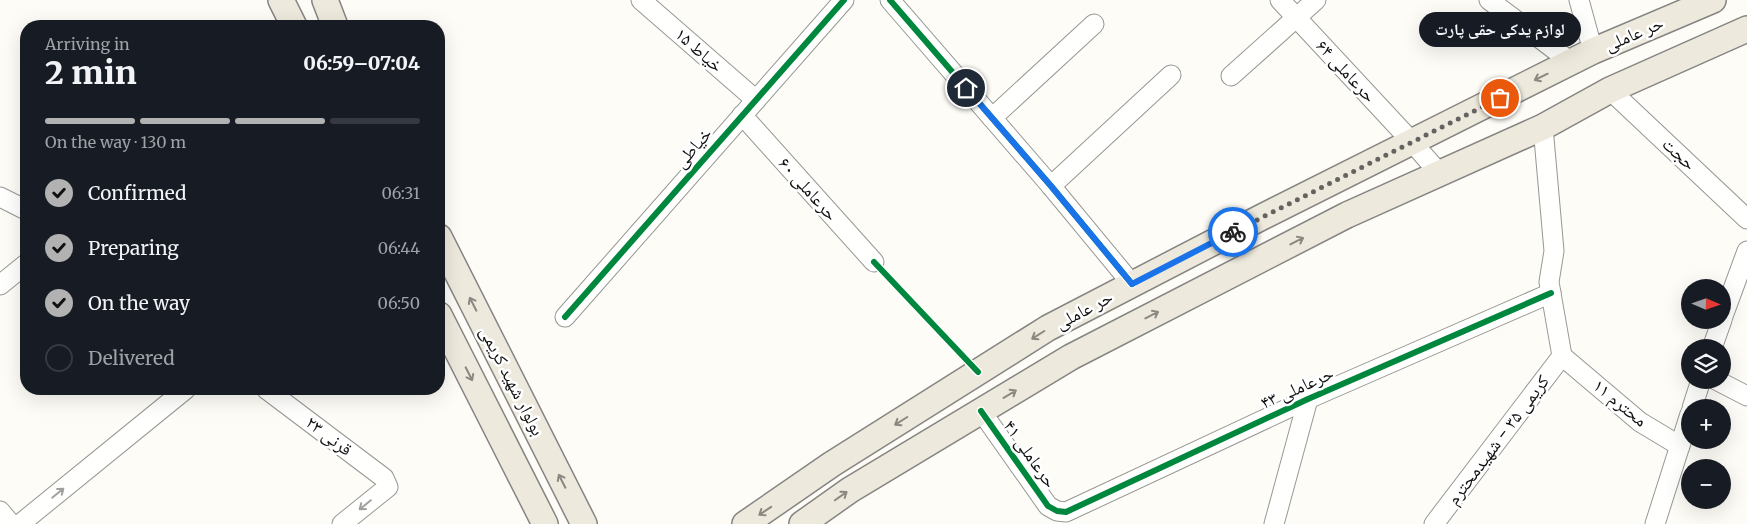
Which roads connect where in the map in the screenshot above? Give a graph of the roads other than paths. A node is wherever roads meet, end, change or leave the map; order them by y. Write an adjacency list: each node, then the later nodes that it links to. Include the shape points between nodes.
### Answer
1 (281, 0): 12 (main road)
2 (325, 0): 13 (main road)
3 (642, 0): 21 (street, خیاط ۱۵)
4 (844, 0): 21 (street, خیاطی)
5 (890, 0): 23 (street)
6 (1280, 0): 11 (street, حرعاملی ۶۴)
7 (1316, 0): 11 (street)
8 (1489, 0): 17 (street)
9 (1579, 0): 16 (street)
10 (1713, 0): 16 (main road, حر عاملی)
11 (1296, 17): 19 (street); 25 (street, حرعاملی ۶۴)
12 (291, 20)
13 (333, 20)
14 (1094, 24): 23 (street)
15 (1745, 32): 20 (main road, حر عاملی)
16 (1593, 52): 17 (main road, حر عاملی)
17 (1571, 62): 25 (main road, حر عاملی, one-way to 25)
18 (1171, 75): 27 (street)
19 (1231, 76)
20 (1610, 90): 24 (main road, حر عاملی); 30 (street, حجت)
21 (756, 100): 22 (street, خیاطی)
22 (742, 115): 33 (street, حرعاملی ۶۰); 39 (street, خیاطی)
23 (992, 118): 27 (street)
24 (1544, 127): 26 (main road, حر عاملی); 37 (street, via 1554,251 1549,282)
25 (1412, 142): 26 (street, حرعاملی ۶۴); 35 (main road, حر عاملی)
26 (1440, 174): 47 (main road, حر عاملی, one-way to 26, via 1071,357 1347,215)
27 (1051, 186): 35 (street)
28 (0, 197): 29 (street)
29 (20, 207)
30 (1747, 219)
31 (445, 249): 56 (main road, بولوار شهید کریمی, one-way to 31)
32 (1747, 251): 38 (street)
33 (874, 262)
34 (20, 269): 36 (street)
35 (1132, 284): 57 (main road, حر عاملی, one-way to 57, via 1048,328 832,464)
36 (0, 285)
37 (1551, 293): 41 (street); 46 (street, حرعاملی ۴۳)
38 (1731, 295)
39 (565, 317)
40 (445, 327): 55 (main road, بولوار شهید کریمی, one-way to 55)
41 (1562, 356): 49 (street, محترم ۱۱, via 1640,422); 60 (street, کریمی ۳۵ - شهیدمحترم)
42 (1731, 388): 45 (street)
43 (179, 395): 53 (street, one-way to 43)
44 (274, 395): 54 (street, قرنی ۲۳, one-way to 54, via 384,478 388,487)
45 (1747, 396)
46 (1308, 399): 51 (street, حرعاملی ۴۳, via 1066,512); 59 (street)
47 (981, 411): 51 (street, حرعاملی ۴۱, via 1048,506); 58 (main road, حر عاملی, one-way to 47, via 850,490)
48 (1681, 443): 49 (street)
49 (1680, 446): 61 (street)
50 (0, 511): 52 (street)
51 (1057, 511)
52 (11, 524)
53 (20, 524)
54 (342, 524)
55 (545, 524)
56 (584, 524)
57 (745, 524)
58 (802, 524)
59 (1274, 524)
60 (1434, 524)
61 (1655, 524)

